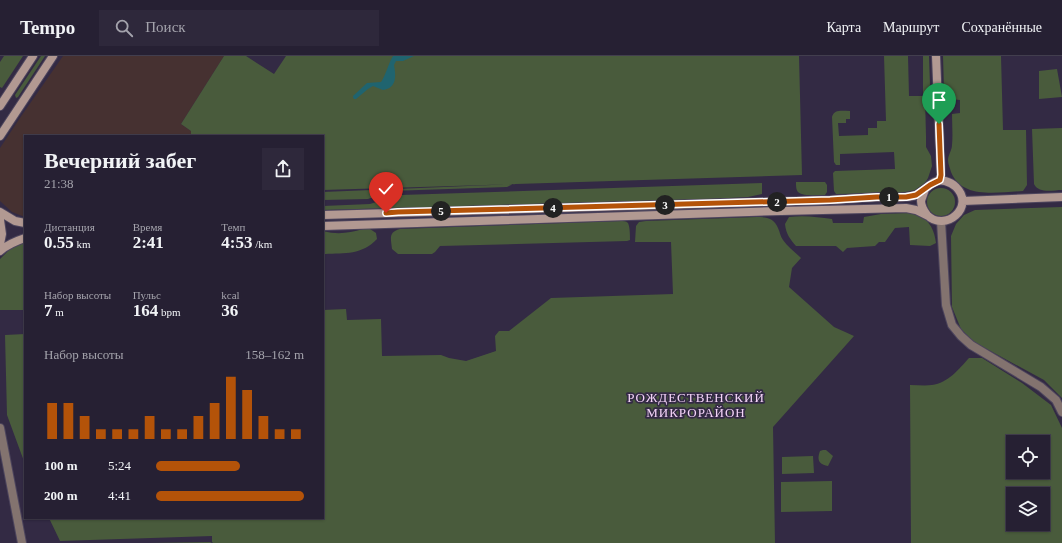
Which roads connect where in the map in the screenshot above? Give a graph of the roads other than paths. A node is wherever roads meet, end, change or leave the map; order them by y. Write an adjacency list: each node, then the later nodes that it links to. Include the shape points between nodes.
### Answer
1 (33, 56): 4 (main road)
2 (53, 56): 5 (main road)
3 (936, 56): 6 (main road)
4 (0, 106)
5 (0, 136)
6 (940, 180): 7 (main road); 9 (main road, via 955,186)
7 (925, 189): 11 (main road, via 916,195 906,197); 13 (main road, via 921,201)
8 (1062, 197): 9 (main road)
9 (963, 201): 15 (main road, via 957,214 951,219)
10 (0, 212): 16 (main road)
11 (386, 213): 12 (main road); 17 (main road)
12 (324, 215)
13 (928, 216): 15 (main road); 17 (main road, via 906,208)
14 (0, 220): 20 (main road)
15 (941, 221): 22 (street, via 946,305 952,325 971,345 1041,387 1056,400)
16 (24, 223)
17 (386, 224): 18 (main road)
18 (324, 226)
19 (24, 238): 21 (main road)
20 (0, 244)
21 (0, 251)
22 (1062, 412)
23 (0, 428): 24 (street)
24 (22, 543)

